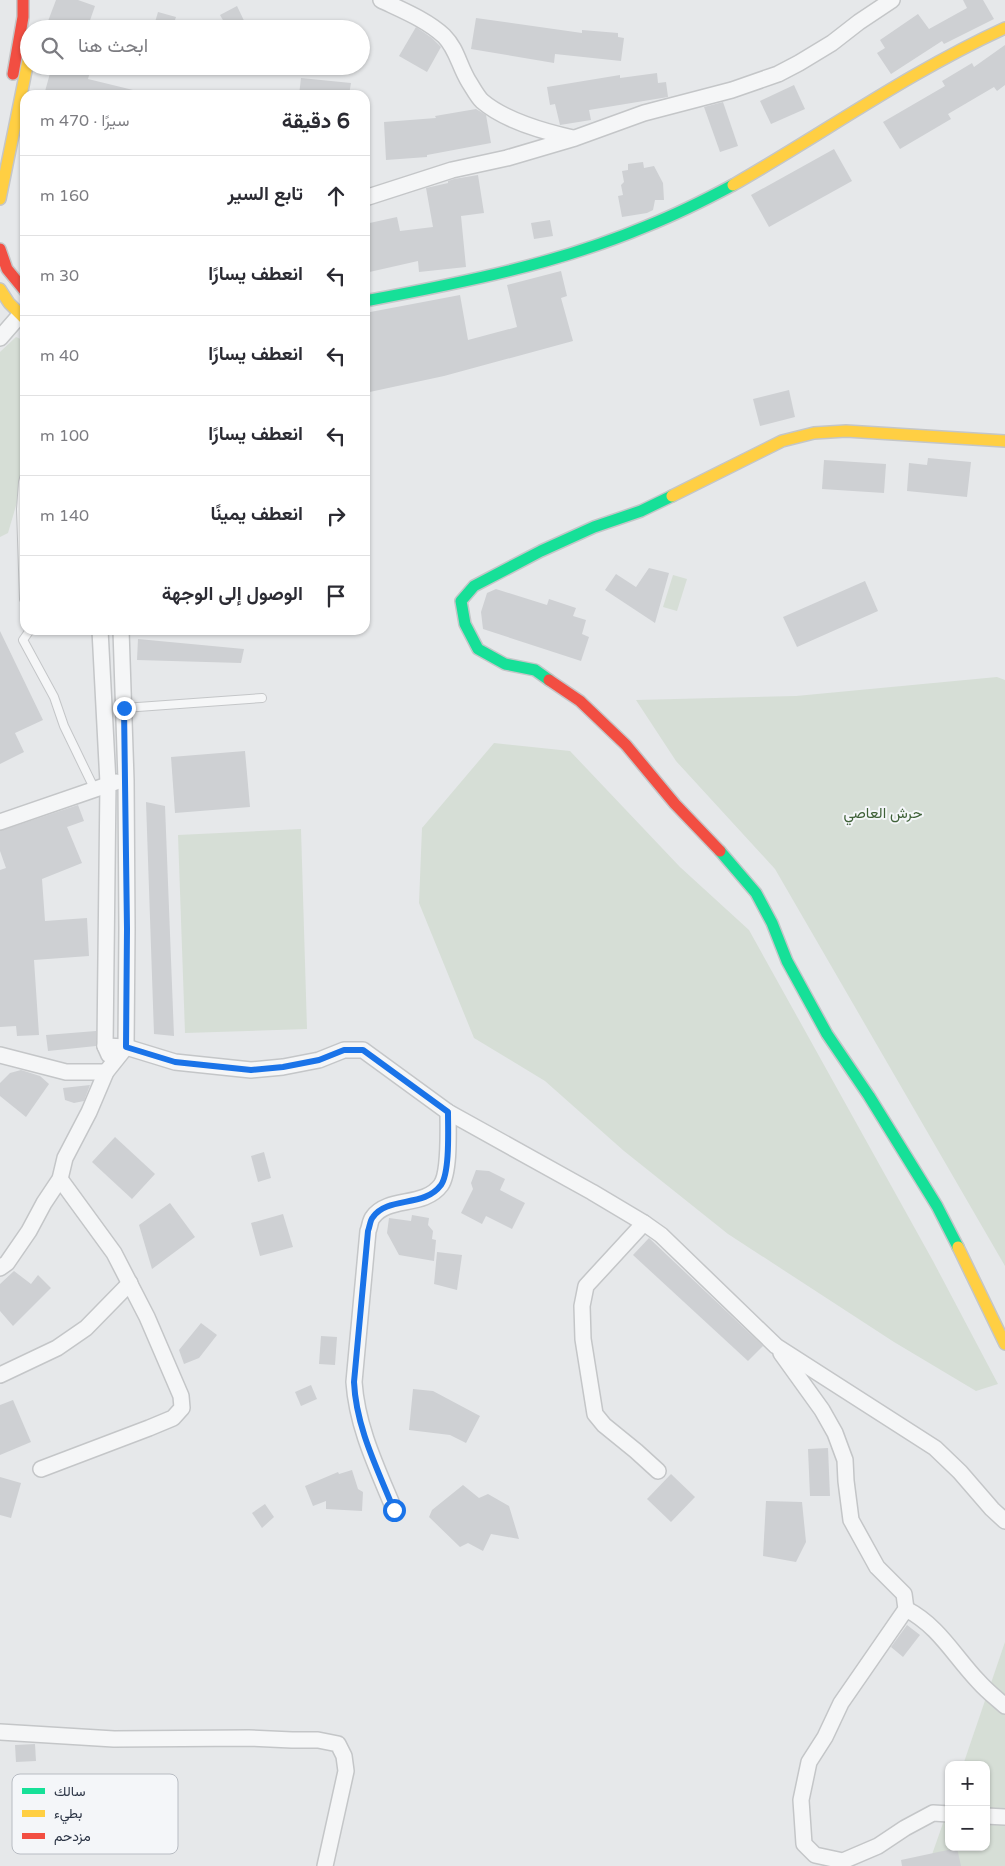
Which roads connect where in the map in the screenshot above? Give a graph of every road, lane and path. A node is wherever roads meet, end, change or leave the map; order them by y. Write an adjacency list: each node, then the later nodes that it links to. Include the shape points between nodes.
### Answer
1 (23, 0): 4 (street)
2 (381, 0): 13 (street, via 421,20 443,36 456,52 461,68 480,99 491,108 525,123)
3 (892, 0): 13 (street, via 832,43 778,74 732,90 644,113)
4 (23, 20)
5 (1005, 28): 19 (street, via 926,68 733,186 664,219 569,255 508,272)
6 (20, 39): 8 (street)
7 (25, 75): 9 (street)
8 (11, 82)
9 (22, 90)
10 (20, 100): 12 (street)
11 (1, 130): 12 (street)
12 (13, 134): 15 (street)
13 (575, 138): 14 (street, via 452,170)
14 (370, 196)
15 (0, 199)
16 (0, 249): 17 (street, via 7,269)
17 (20, 285)
18 (0, 289): 20 (street)
19 (370, 299)
20 (20, 314)
21 (20, 320): 22 (street)
22 (0, 338)
23 (1005, 441): 43 (street, via 846,431 814,433 782,441 641,510 541,551 474,586 461,601 465,624 478,649 505,664 535,670 580,701 626,745 756,893 827,1034 885,1120 937,1206)
24 (26, 635): 30 (lane, via 23,640 54,697 64,726)
25 (100, 635): 30 (street)
26 (121, 635): 28 (street)
27 (262, 698): 28 (lane)
28 (124, 708): 29 (street)
29 (126, 780): 30 (street); 32 (street)
30 (101, 786): 31 (street); 33 (street)
31 (0, 822)
32 (127, 929): 33 (street); 35 (street)
33 (107, 930): 34 (street)
34 (105, 1046): 35 (street); 37 (street)
35 (126, 1047): 37 (street); 38 (street, via 175,1062 251,1070 319,1060 344,1050 363,1050)
36 (0, 1055): 37 (street, via 66,1072)
37 (109, 1068): 39 (street, via 65,1158)
38 (448, 1112): 40 (street); 48 (street, via 447,1164 442,1184 427,1197 382,1208 372,1218 368,1231 354,1382 355,1404)
39 (60, 1179): 41 (street, via 29,1231); 42 (street, via 114,1253)
40 (644, 1222): 44 (street); 47 (street, via 586,1286 582,1306 583,1339 595,1414)
41 (0, 1268)
42 (130, 1283): 45 (street, via 86,1328 57,1348); 46 (street, via 170,1368 182,1408 173,1418)
43 (1005, 1344)
44 (776, 1346): 49 (street, via 935,1448); 50 (street, via 835,1433 845,1460 852,1520 877,1567 904,1594)
45 (0, 1375)
46 (41, 1469)
47 (658, 1471)
48 (394, 1510)
49 (1005, 1521)
50 (906, 1609): 51 (street, via 932,1626 980,1683); 53 (street, via 841,1703 809,1762 801,1800 804,1844 815,1855 842,1861 878,1846 933,1813)
51 (1005, 1706)
52 (0, 1732): 56 (street, via 114,1740 249,1738 318,1740 338,1744 346,1771)
53 (945, 1814)
54 (990, 1816): 55 (street)
55 (1005, 1817)
56 (325, 1866)

